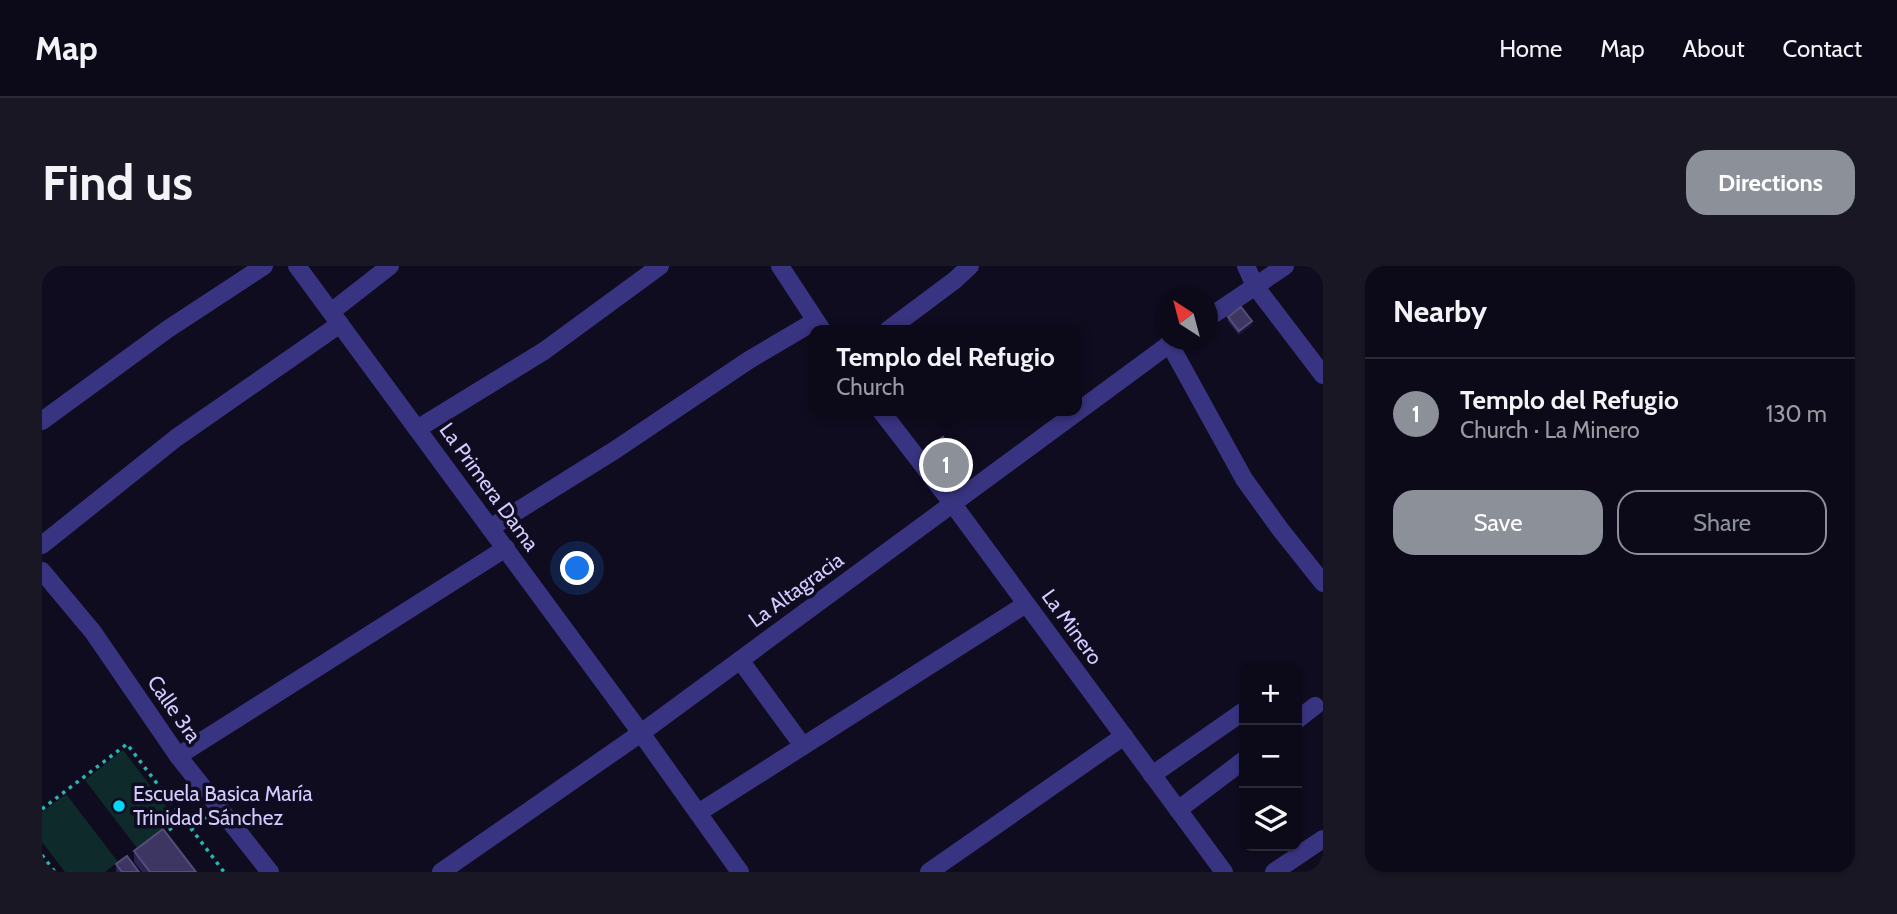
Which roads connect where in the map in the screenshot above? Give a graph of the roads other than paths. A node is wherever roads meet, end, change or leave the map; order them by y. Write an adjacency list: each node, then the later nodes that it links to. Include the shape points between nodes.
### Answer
1 (264, 266): 21 (street)
2 (297, 266): 11 (street, La Primera Dama)
3 (390, 266): 11 (street)
4 (660, 266): 22 (street, via 544,351)
5 (780, 266): 12 (street)
6 (970, 266): 13 (street)
7 (1246, 266): 9 (street)
8 (1285, 266): 9 (street)
9 (1255, 286): 10 (street); 17 (street)
10 (1218, 311)
11 (336, 318): 22 (street, La Primera Dama); 25 (street)
12 (819, 325)
13 (895, 325)
14 (809, 330): 24 (street, via 749,360)
15 (1160, 350): 18 (street, La Altagracia)
16 (1177, 350): 28 (street, via 1244,479)
17 (1323, 375)
18 (1082, 407)
19 (885, 416): 23 (street, La Minero)
20 (1070, 416): 23 (street, La Altagracia)
21 (42, 421)
22 (417, 429): 24 (street, La Primera Dama)
23 (952, 503): 29 (street, La Minero); 30 (street, La Altagracia)
24 (490, 528): 26 (street, La Primera Dama)
25 (42, 545)
26 (506, 548): 34 (street, La Primera Dama); 37 (street)
27 (42, 571): 37 (street, Calle 3ra, via 93,632)
28 (1323, 583)
29 (1026, 604): 35 (street, La Minero); 36 (street)
30 (740, 660): 34 (street, La Altagracia); 36 (street)
31 (1315, 706): 33 (street)
32 (1239, 714): 39 (street)
33 (1302, 716)
34 (641, 733): 41 (street, La Primera Dama); 44 (street, La Altagracia)
35 (1124, 736): 39 (street, La Minero); 46 (street)
36 (803, 746): 41 (street)
37 (178, 756): 43 (street, Calle 3ra)
38 (1239, 764): 40 (street)
39 (1152, 775): 40 (street, La Minero)
40 (1178, 810): 47 (street, La Minero)
41 (698, 813): 45 (street, La Primera Dama)
42 (1323, 839): 48 (street)
43 (270, 872)
44 (441, 872)
45 (740, 872)
46 (929, 872)
47 (1224, 872)
48 (1274, 872)

